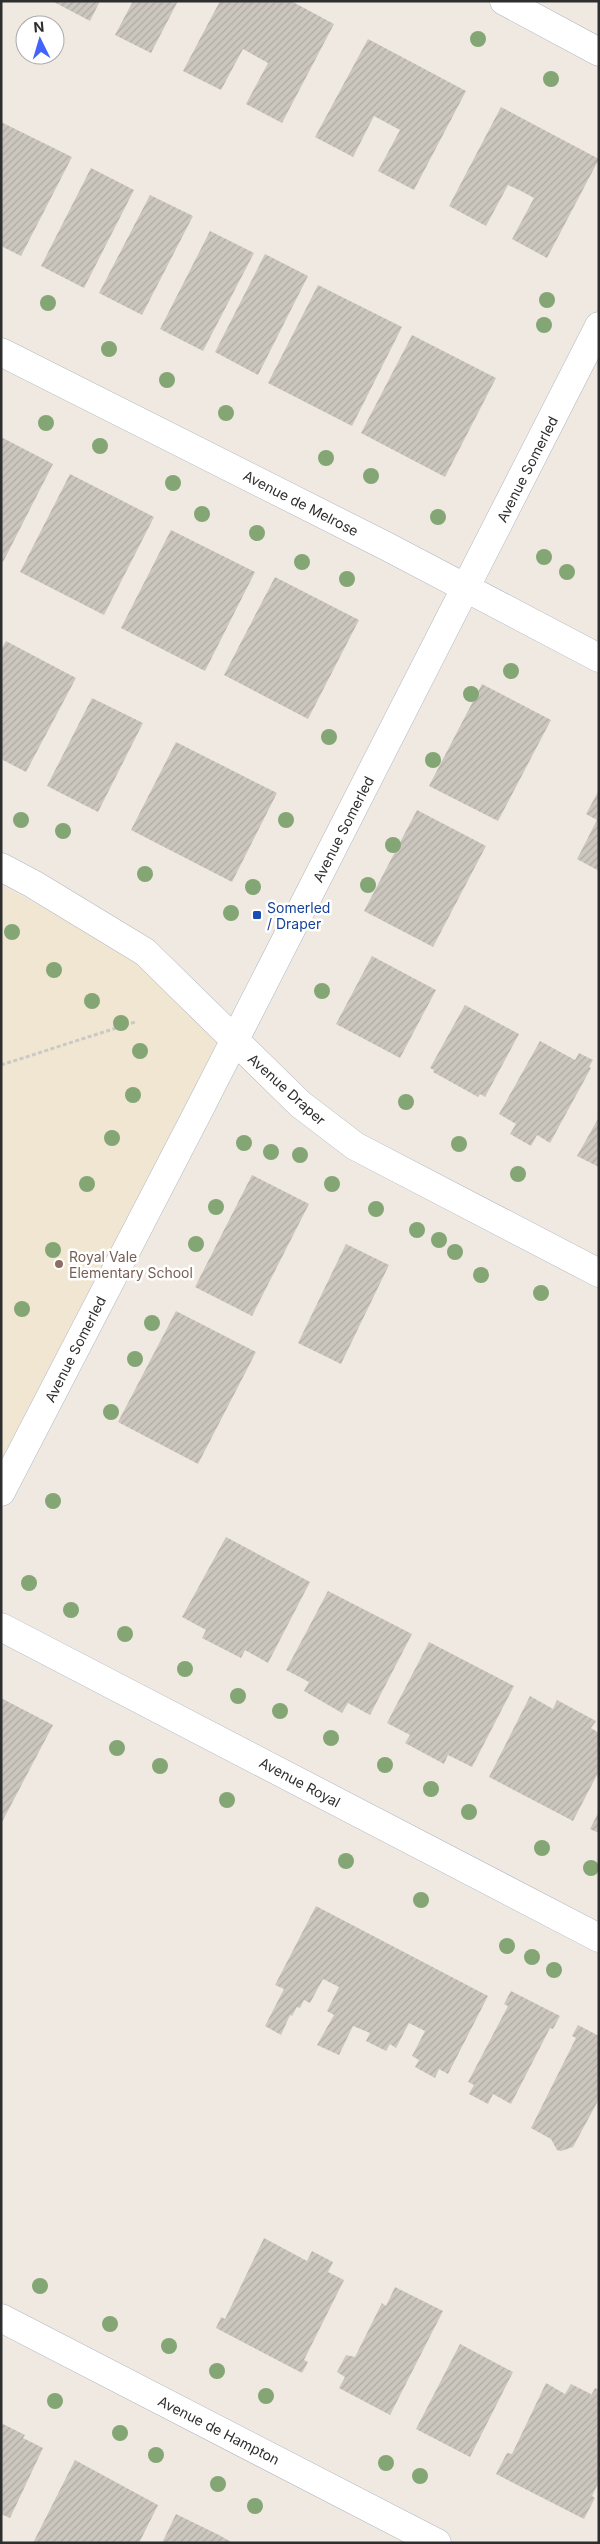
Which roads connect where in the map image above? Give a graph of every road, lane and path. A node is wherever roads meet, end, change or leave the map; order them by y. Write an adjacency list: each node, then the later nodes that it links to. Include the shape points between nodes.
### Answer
1 (504, 1): 2 (street)
2 (599, 52)
3 (599, 326): 5 (street, Avenue Somerled)
4 (1, 352): 5 (street, Avenue de Melrose)
5 (466, 589): 6 (street, Avenue de Melrose); 9 (street, Avenue Somerled)
6 (599, 658)
7 (1, 867): 9 (street, Avenue Draper, via 145,952)
8 (134, 1022): 10 (path)
9 (234, 1041): 11 (street, Avenue Draper, via 300,1104 355,1146); 12 (street, Avenue Somerled)
10 (1, 1065)
11 (599, 1273)
12 (1, 1492)
13 (1, 1627): 14 (street, Avenue Royal)
14 (599, 1938)
15 (1, 2318): 16 (street, Avenue de Hampton)
16 (437, 2543)

